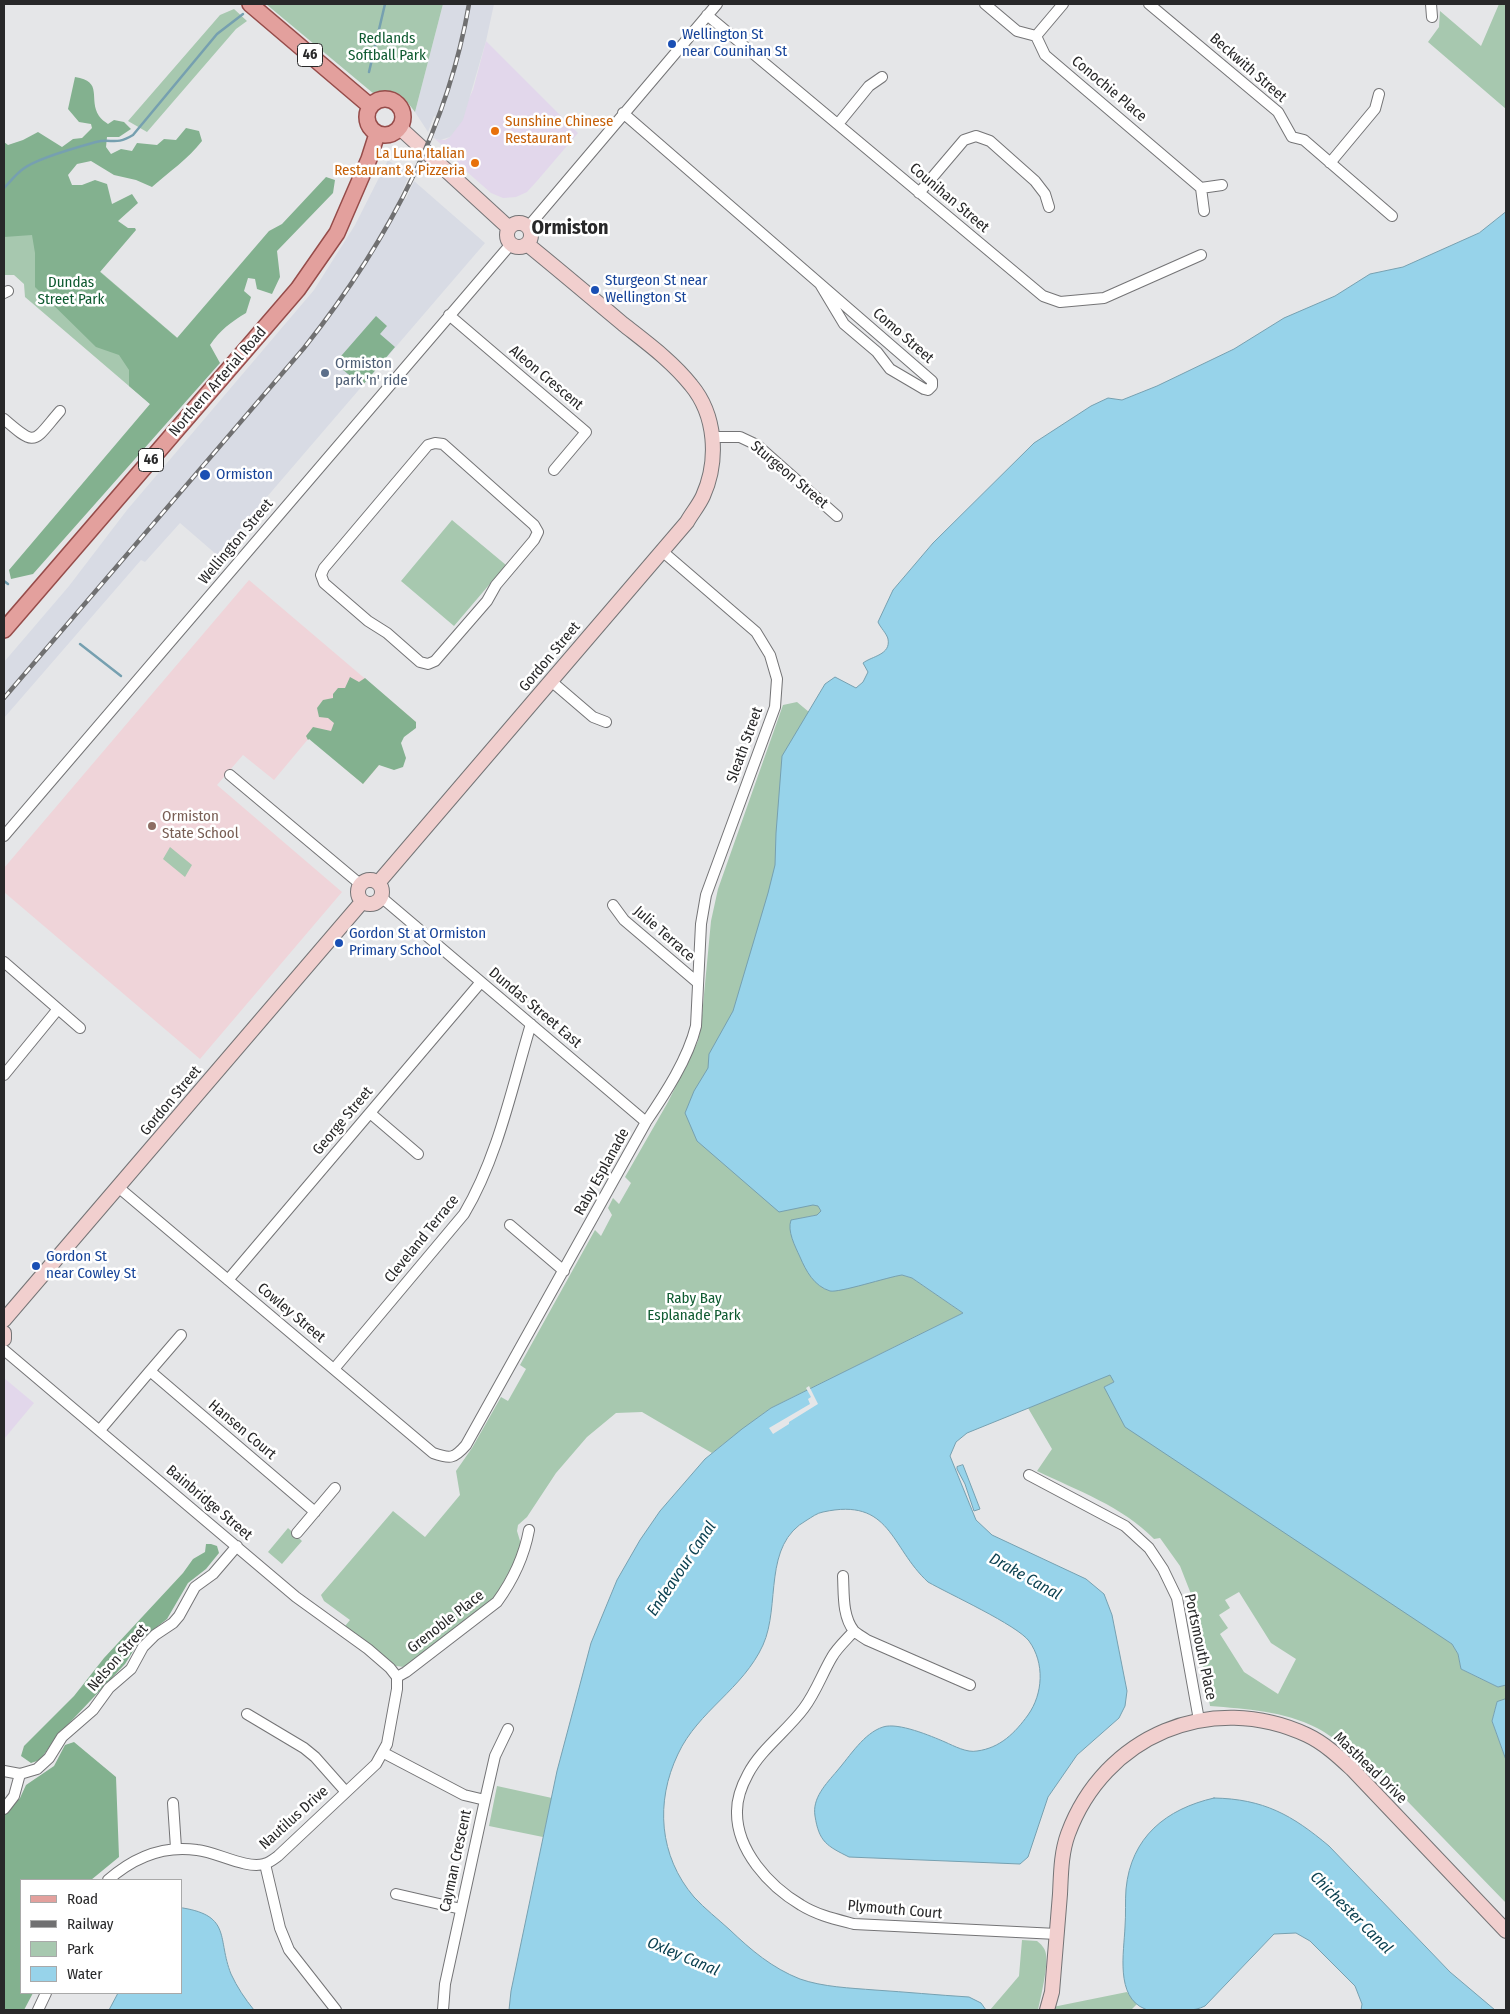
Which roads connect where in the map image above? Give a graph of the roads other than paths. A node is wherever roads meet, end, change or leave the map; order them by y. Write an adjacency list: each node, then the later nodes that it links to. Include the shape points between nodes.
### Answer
1 (250, 4): 12 (main road, 46)
2 (717, 4): 7 (street)
3 (985, 4): 9 (street, via 1017,31)
4 (1063, 4): 9 (street)
5 (1149, 4): 17 (street, Beckwith Street, via 1278,112 1292,136 1304,140)
6 (1431, 4): 8 (street)
7 (707, 15): 13 (street); 14 (street, Counihan Street)
8 (1432, 18)
9 (1036, 36): 19 (street, Conochie Place, via 1045,55)
10 (882, 78): 14 (street, via 870,86)
11 (1379, 94): 17 (street, via 1375,108)
12 (370, 106): 15 (main road, via 381,99 395,102 403,114); 16 (main road, via 367,122)
13 (624, 113): 24 (street); 29 (street, Como Street)
14 (838, 124): 20 (street, Counihan Street)
15 (400, 128): 16 (main road, via 390,134); 25 (street)
16 (377, 134): 38 (main road, Northern Arterial Road / 46, via 336,233 298,289)
17 (1330, 163): 23 (street, Beckwith Street)
18 (1222, 185): 19 (street)
19 (1201, 188): 22 (street)
20 (919, 193): 21 (street, via 964,140 976,136 990,141 1035,181 1045,194); 28 (street, Counihan Street, via 1043,296 1060,302 1104,298)
21 (1049, 207)
22 (1204, 211)
23 (1392, 216)
24 (528, 227): 25 (street, via 518,223); 27 (street, via 531,235)
25 (509, 228): 26 (street, via 507,236)
26 (511, 244): 27 (street, via 519,247); 30 (street, Wellington Street)
27 (527, 244): 33 (street, via 680,371 707,412)
28 (1201, 255)
29 (820, 284): 29 (street, Como Street, via 932,381 932,386 924,389 890,369 877,352 844,324)
30 (449, 315): 35 (street, Aleon Crescent, via 586,432); 42 (street, Wellington Street)
31 (60, 411): 32 (street, via 38,436 31,439 24,437)
32 (4, 419)
33 (712, 436): 36 (street, Sturgeon Street, via 740,437 757,445); 37 (street, Gordon Street, via 712,461 703,497)
34 (435, 442): 34 (street, via 443,444 490,484 538,532 487,601 436,661 428,664 420,662 368,621 324,583 321,575 375,507)
35 (554, 470)
36 (837, 516)
37 (662, 551): 39 (street, Gordon Street); 43 (street, Sleath Street, via 756,632 770,655 777,679 775,707)
38 (4, 630)
39 (551, 681): 40 (street, via 593,717); 44 (street, Gordon Street)
40 (606, 722)
41 (230, 774): 45 (street)
42 (4, 836)
43 (714, 873): 51 (street, Raby Esplanade, via 701,924)
44 (378, 883): 45 (street, via 367,880); 46 (street)
45 (360, 884): 47 (street, via 358,895)
46 (382, 897): 47 (street, via 373,904); 50 (street, Dundas Street East)
47 (362, 902): 59 (street, Gordon Street)
48 (613, 904): 51 (street, Julie Terrace, via 624,920)
49 (4, 962): 52 (street)
50 (481, 982): 53 (street, Dundas Street East); 56 (street, George Street)
51 (698, 983): 57 (street, Raby Esplanade, via 693,1039)
52 (58, 1009): 54 (street); 55 (street)
53 (531, 1024): 57 (street, Dundas Street East); 68 (street, Cleveland Terrace, via 478,1190 464,1214)
54 (80, 1028)
55 (4, 1075)
56 (370, 1113): 58 (street); 62 (street, George Street)
57 (646, 1122): 61 (street, Raby Esplanade)
58 (418, 1154)
59 (118, 1187): 62 (street, Cowley Street); 63 (street, Gordon Street)
60 (510, 1225): 61 (street)
61 (564, 1271): 71 (street, Raby Esplanade, via 466,1445 458,1455)
62 (228, 1280): 68 (street, Cowley Street)
63 (4, 1320)
64 (4, 1333): 66 (street)
65 (181, 1334): 69 (street)
66 (4, 1339)
67 (4, 1350): 70 (street, Bainbridge Street)
68 (334, 1369): 71 (street, Cowley Street, via 433,1453)
69 (150, 1371): 70 (street); 74 (street, Hansen Court)
70 (100, 1430): 77 (street, Bainbridge Street)
71 (447, 1458)
72 (1029, 1475): 83 (street, Portsmouth Place, via 1125,1526 1149,1548 1177,1598)
73 (335, 1488): 74 (street)
74 (315, 1512): 76 (street)
75 (529, 1530): 80 (street, Grenoble Place, via 525,1552 497,1602)
76 (297, 1533)
77 (237, 1546): 80 (street, Bainbridge Street, via 296,1597 368,1649); 87 (street, Nelson Street, via 213,1574 195,1587 179,1616 143,1647 131,1668 62,1737 49,1758 37,1769)
78 (843, 1576): 79 (street, via 846,1616)
79 (854, 1631): 81 (street, via 867,1640); 98 (street, Plymouth Court, via 832,1657 794,1722 748,1773 737,1811 742,1840 756,1865 800,1904 827,1918 854,1924)
80 (397, 1677): 85 (street, Nautilus Drive)
81 (970, 1684)
82 (246, 1714): 88 (street, via 304,1748)
83 (1199, 1720): 97 (street, Masthead Drive, via 1231,1716 1255,1718 1307,1735 1329,1748); 98 (street, Masthead Drive, via 1163,1730 1136,1745 1093,1786 1067,1835)
84 (508, 1729): 89 (street, via 495,1756)
85 (384, 1753): 88 (street, Nautilus Drive); 89 (street, Cayman Crescent, via 464,1795)
86 (4, 1771): 87 (street)
87 (20, 1774): 91 (street, via 14,1796)
88 (346, 1792): 93 (street, Nautilus Drive, via 278,1856)
89 (485, 1800): 96 (street, Cayman Crescent)
90 (173, 1803): 92 (street)
91 (4, 1809)
92 (176, 1848): 93 (street, Nautilus Drive, via 198,1850 248,1864); 94 (street, Nautilus Drive, via 136,1860)
93 (265, 1864): 101 (street, via 280,1928 289,1950)
94 (109, 1879)
95 (396, 1894): 96 (street)
96 (461, 1909): 102 (street, Cayman Crescent, via 445,1984)
97 (1506, 1930)
98 (1056, 1934): 103 (street, Masthead Drive, via 1052,1992)
99 (46, 1994): 100 (street)
100 (38, 2010)
101 (336, 2010)
102 (443, 2010)
103 (1047, 2010)

